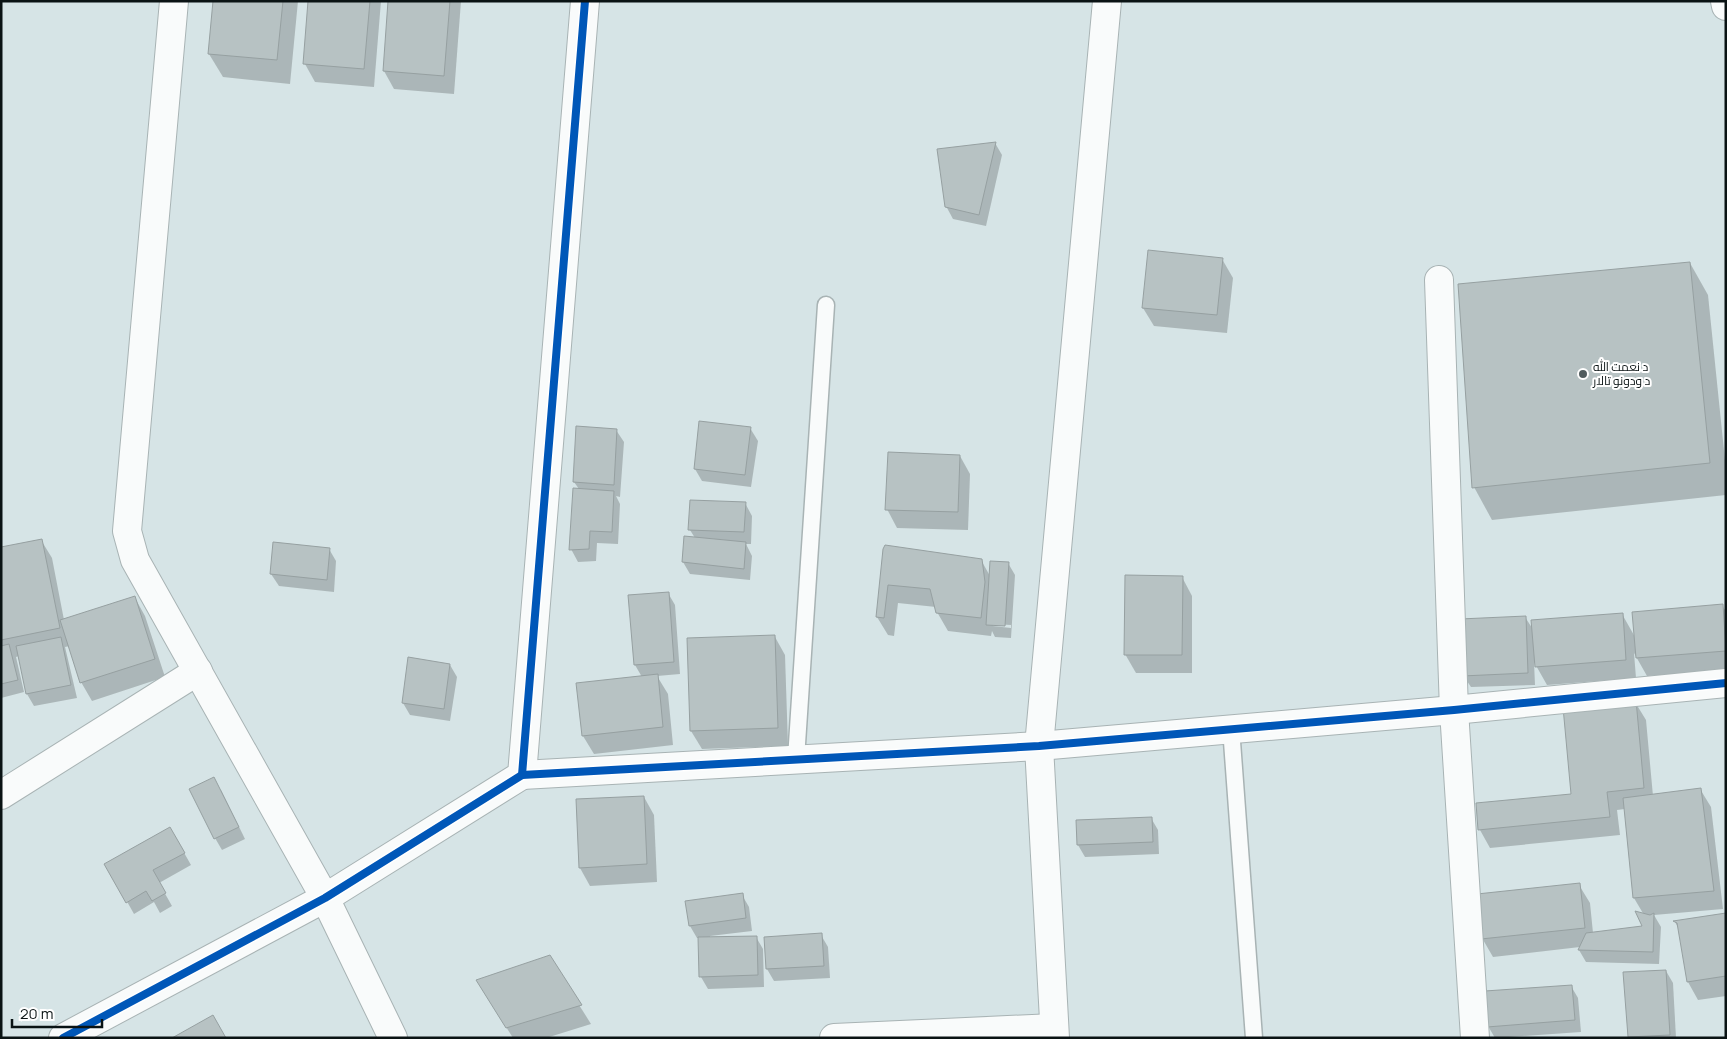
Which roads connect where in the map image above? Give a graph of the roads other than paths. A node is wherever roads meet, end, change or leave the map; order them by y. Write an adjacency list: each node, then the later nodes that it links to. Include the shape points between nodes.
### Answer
1 (174, 1): 8 (street, via 127,531 135,560)
2 (585, 1): 14 (street)
3 (1106, 1): 12 (street)
4 (1725, 1): 5 (street)
5 (1726, 6)
6 (1439, 280): 10 (street)
7 (826, 305): 13 (lane)
8 (198, 671): 15 (street); 16 (street)
9 (1726, 682): 10 (street)
10 (1454, 710): 11 (street); 22 (street)
11 (1231, 728): 12 (street); 21 (lane)
12 (1039, 746): 13 (street); 17 (street)
13 (796, 759): 14 (street)
14 (522, 775): 16 (street)
15 (1, 795)
16 (325, 898): 18 (street); 19 (street)
17 (1054, 1033): 20 (street)
18 (63, 1038)
19 (393, 1038)
20 (834, 1038)
21 (1254, 1038)
22 (1475, 1038)

